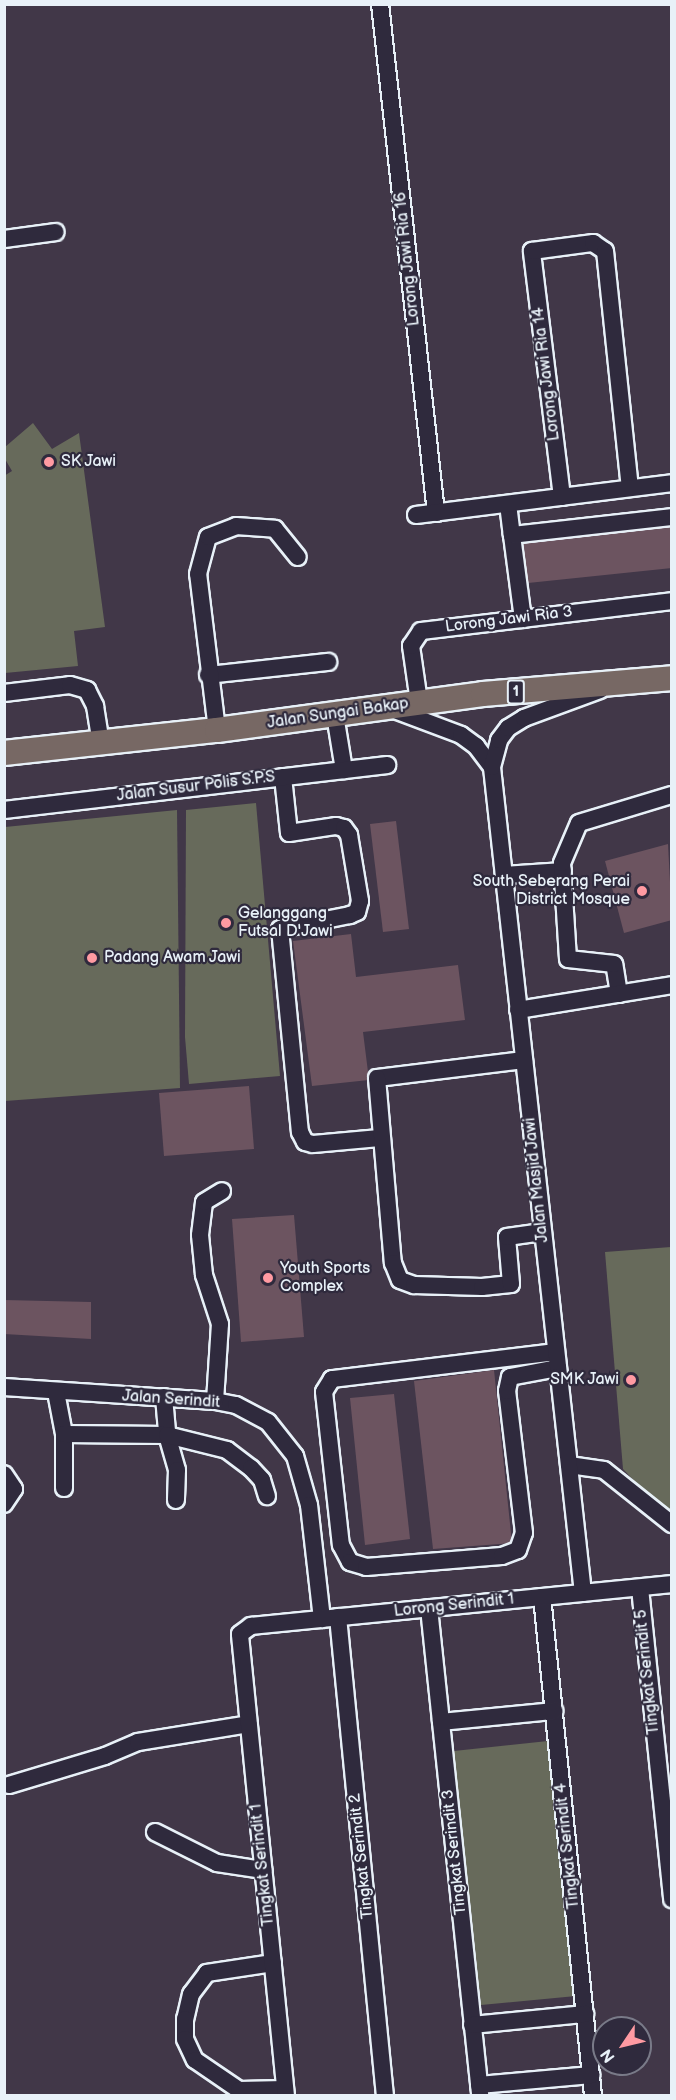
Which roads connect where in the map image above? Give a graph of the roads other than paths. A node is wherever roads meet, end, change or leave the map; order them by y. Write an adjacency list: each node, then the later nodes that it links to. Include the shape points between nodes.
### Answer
1 (380, 4): 8 (street, Lorong Jawi Ria 16)
2 (56, 232): 3 (street)
3 (4, 239)
4 (672, 483): 5 (street)
5 (630, 488): 6 (street); 6 (street, Lorong Jawi Ria 14, via 605,251 593,243 532,251)
6 (562, 496): 7 (street)
7 (508, 504): 8 (street); 11 (street)
8 (436, 513): 9 (street)
9 (417, 515)
10 (672, 517): 11 (street)
11 (512, 535): 14 (street)
12 (298, 557): 16 (street, via 275,529 236,526 208,537 198,574)
13 (672, 601): 14 (street, Lorong Jawi Ria 3)
14 (524, 619): 20 (street, Lorong Jawi Ria 3, via 420,631 411,646)
15 (328, 662): 16 (street)
16 (208, 675): 23 (street)
17 (672, 678): 18 (highway, Jalan Sungai Bakap / 1)
18 (612, 685): 20 (highway, Jalan Sungai Bakap / 1); 27 (street, Jalan Masjid Jawi, via 524,718 508,728 499,740)
19 (4, 693): 24 (street, via 70,685 87,690 95,705)
20 (419, 702): 21 (highway, Jalan Sungai Bakap / 1)
21 (388, 708): 22 (highway, Jalan Sungai Bakap / 1); 27 (street, via 461,735 476,746)
22 (336, 715): 23 (highway, Jalan Sungai Bakap / 1); 28 (street)
23 (217, 730): 24 (highway, Jalan Sungai Bakap / 1)
24 (101, 742): 25 (highway, Jalan Sungai Bakap / 1)
25 (4, 753)
26 (387, 765): 28 (street, Jalan Susur Polis S.P.S)
27 (492, 767): 33 (street, Jalan Masjid Jawi)
28 (344, 770): 29 (street, Jalan Susur Polis S.P.S)
29 (283, 777): 31 (street, Jalan Susur Polis S.P.S); 38 (street, via 289,833 336,826 349,835 360,902 357,912 350,915 280,929 300,1132 305,1142 313,1144)
30 (672, 795): 32 (street, via 579,823)
31 (4, 810)
32 (563, 871): 33 (street); 35 (street, via 568,959 614,964)
33 (504, 876): 36 (street, Jalan Masjid Jawi)
34 (672, 985): 35 (street)
35 (619, 994): 36 (street)
36 (518, 1010): 37 (street, Jalan Masjid Jawi)
37 (524, 1060): 38 (street, via 377,1078); 40 (street, Jalan Masjid Jawi)
38 (380, 1138): 40 (street, via 393,1263 400,1280 470,1287 511,1284 507,1237)
39 (222, 1191): 45 (street, via 204,1202 200,1235 204,1275 220,1324)
40 (543, 1232): 41 (street, Jalan Masjid Jawi)
41 (557, 1360): 41 (street, via 333,1379 324,1392 341,1545 350,1563 366,1567 502,1556 518,1550 524,1533 507,1390 510,1377); 48 (street, Jalan Masjid Jawi)
42 (4, 1387): 43 (street, Jalan Serindit)
43 (56, 1392): 44 (street, Jalan Serindit); 46 (street)
44 (164, 1397): 45 (street, Jalan Serindit); 47 (street)
45 (215, 1401): 60 (street, Jalan Serindit, via 236,1405 268,1422 295,1456 309,1505)
46 (64, 1434): 47 (street); 50 (street)
47 (167, 1435): 51 (street, via 227,1450 262,1480); 52 (street, via 177,1470)
48 (569, 1465): 54 (street, via 604,1470); 57 (street, Jalan Masjid Jawi)
49 (4, 1474): 53 (street, via 14,1489)
50 (64, 1488)
51 (267, 1496)
52 (176, 1500)
53 (4, 1504)
54 (672, 1524)
55 (672, 1584): 56 (street, Lorong Serindit 1)
56 (640, 1588): 57 (street, Lorong Serindit 1); 68 (street, Tingkat Serindit 5)
57 (583, 1593): 58 (street, Lorong Serindit 1)
58 (542, 1597): 59 (street, Lorong Serindit 1); 62 (street, Tingkat Serindit 4)
59 (429, 1608): 60 (street, Lorong Serindit 1); 63 (street, Tingkat Serindit 3)
60 (330, 1618): 61 (street, Lorong Serindit 1, via 251,1626); 75 (street, Tingkat Serindit 2)
61 (240, 1634): 64 (street, Tingkat Serindit 1)
62 (554, 1711): 63 (street); 70 (street, Tingkat Serindit 4)
63 (441, 1722): 71 (street, Tingkat Serindit 3)
64 (249, 1724): 65 (street, via 138,1742); 67 (street, Tingkat Serindit 1)
65 (9, 1785)
66 (155, 1832): 67 (street, via 217,1863)
67 (263, 1870): 69 (street, Tingkat Serindit 1)
68 (672, 1899)
69 (273, 1963): 74 (street, Tingkat Serindit 1); 74 (street, via 207,1973 191,1994 185,2039 195,2060 238,2090)
70 (585, 2014): 71 (street); 72 (street, Tingkat Serindit 4)
71 (472, 2025): 73 (street, Tingkat Serindit 3)
72 (591, 2075): 73 (street); 76 (street, Tingkat Serindit 4)
73 (479, 2090)
74 (286, 2092)
75 (385, 2096)
76 (593, 2096)

